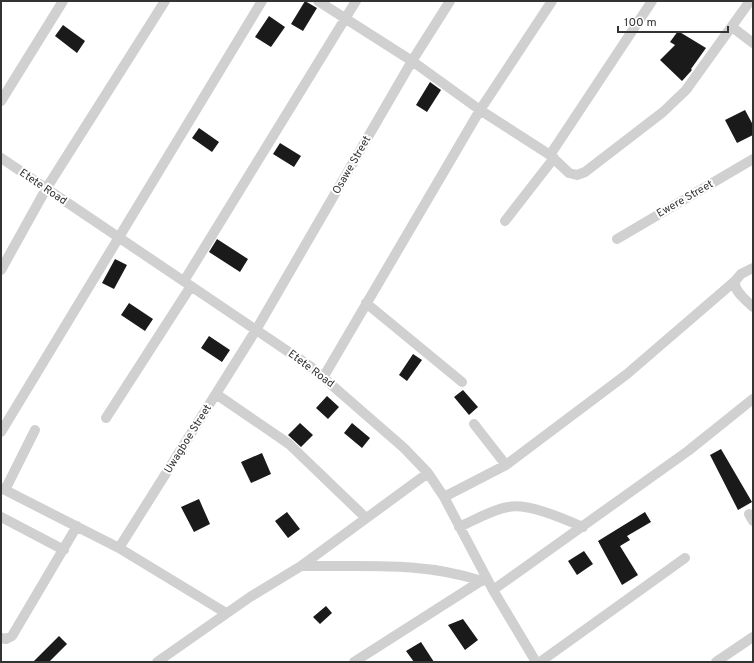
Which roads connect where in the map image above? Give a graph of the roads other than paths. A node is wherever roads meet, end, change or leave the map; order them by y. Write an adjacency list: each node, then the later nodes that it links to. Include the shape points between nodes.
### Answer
1 (62, 1): 14 (street)
2 (165, 1): 19 (street)
3 (262, 1): 21 (street)
4 (318, 1): 10 (street)
5 (356, 1): 10 (street)
6 (450, 1): 13 (street, Osawe Street)
7 (552, 1): 15 (street)
8 (652, 1): 16 (street)
9 (750, 1): 11 (street)
10 (344, 20): 13 (street); 26 (street)
11 (732, 26): 12 (street); 16 (street, via 686,90 663,112 585,172 577,175 569,173)
12 (753, 43)
13 (412, 61): 15 (street); 29 (street, Osawe Street)
14 (1, 101)
15 (480, 110): 16 (street); 27 (street)
16 (552, 156): 20 (street)
17 (1, 158): 19 (street, Etete Road)
18 (753, 159): 22 (street, Ewere Street)
19 (46, 189): 21 (street, Etete Road); 24 (street)
20 (505, 221)
21 (119, 238): 26 (street, Etete Road); 37 (street)
22 (617, 239)
23 (753, 268): 25 (street, via 741,274)
24 (1, 270)
25 (735, 282): 28 (street, via 736,290); 38 (street, via 627,374)
26 (188, 284): 29 (street, Etete Road); 34 (street)
27 (366, 303): 30 (street); 31 (street)
28 (753, 307)
29 (256, 330): 30 (street, Etete Road); 32 (street, Uwagboe Street)
30 (324, 376): 39 (street, Etete Road)
31 (462, 382)
32 (216, 394): 43 (street, via 289,444); 47 (street, Uwagboe Street)
33 (753, 399): 46 (street, via 688,451)
34 (106, 418)
35 (474, 424): 38 (street)
36 (35, 430): 40 (street)
37 (1, 432)
38 (506, 465): 41 (street)
39 (428, 473): 41 (street, Etete Road); 43 (street)
40 (3, 488): 44 (street)
41 (444, 497): 45 (street, Etete Road)
42 (1, 517): 48 (street)
43 (366, 518): 50 (street)
44 (77, 526): 47 (street); 48 (street)
45 (459, 527): 46 (street, via 510,507 549,512); 51 (street, Etete Road)
46 (583, 527): 52 (street)
47 (119, 548): 53 (street)
48 (64, 550): 55 (street, via 12,636)
49 (685, 558): 59 (street)
50 (301, 566): 51 (street, via 408,566); 53 (street)
51 (484, 579): 52 (street, Etete Road); 57 (street)
52 (493, 590): 58 (street, Etete Road)
53 (226, 613): 56 (street)
54 (753, 637): 60 (street)
55 (1, 638)
56 (157, 662)
57 (354, 662)
58 (536, 662)
59 (540, 662)
60 (716, 662)

